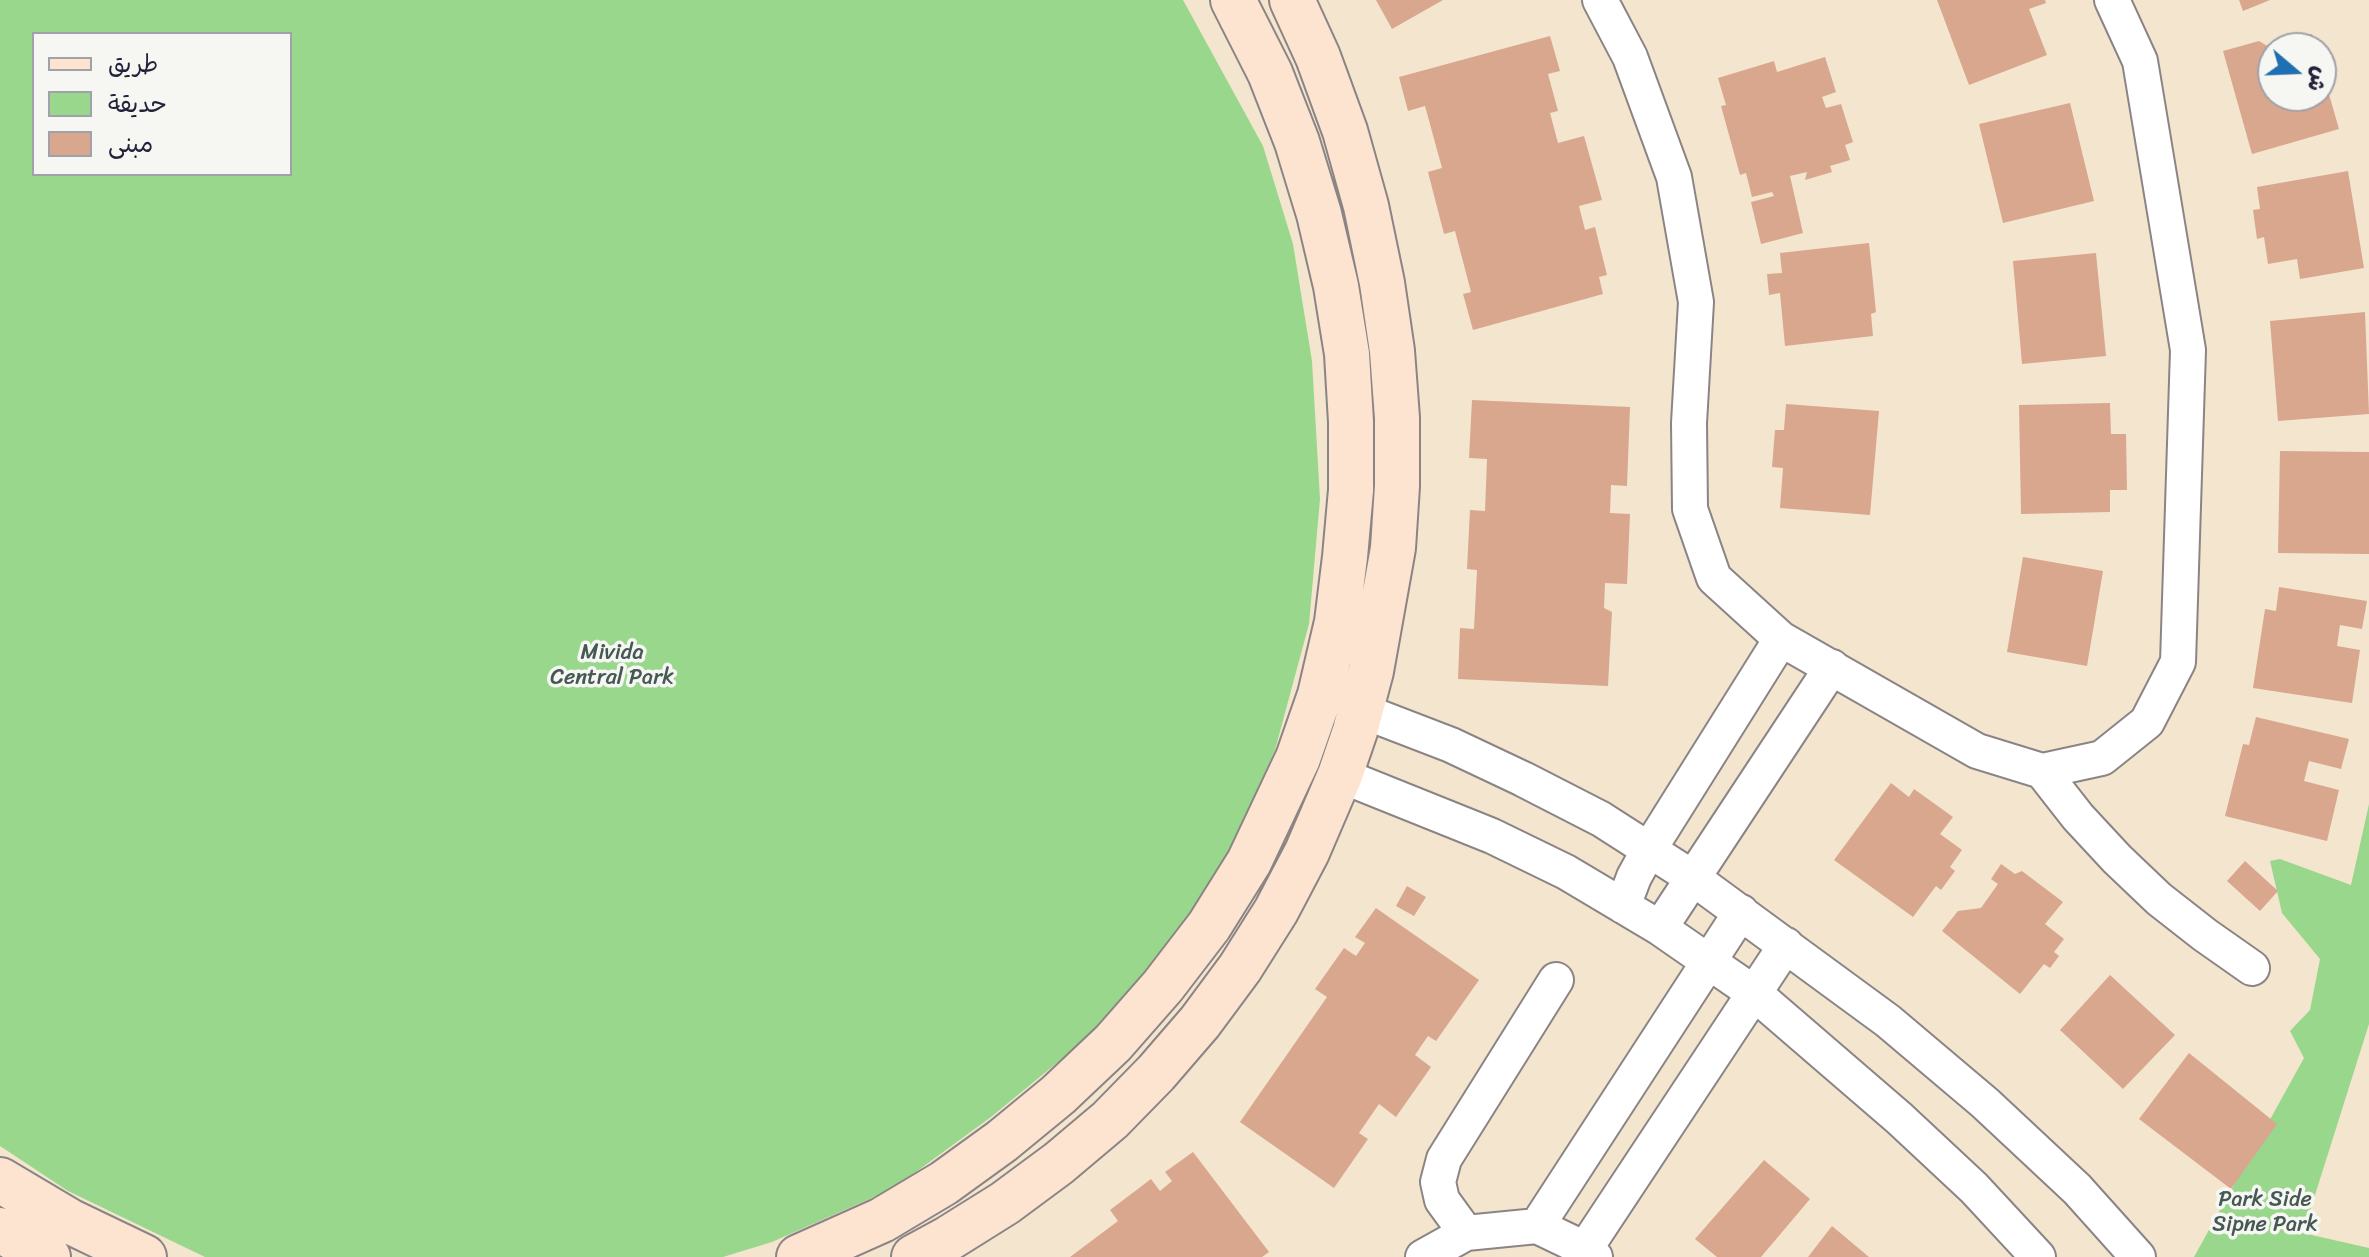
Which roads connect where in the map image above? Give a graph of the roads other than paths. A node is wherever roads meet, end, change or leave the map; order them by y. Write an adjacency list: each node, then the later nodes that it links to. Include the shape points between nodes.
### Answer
1 (1233, 0): 27 (street, via 1270,73 1301,157 1336,286 1347,354 1351,449 1345,557 1320,695 1298,758 1249,862 1209,926 1113,1043 1014,1132 944,1183 882,1220)
2 (1292, 0): 7 (street, via 1349,146 1366,206 1392,351 1397,418 1393,548)
3 (1600, 0): 5 (street, via 1630,57 1674,177 1696,302 1690,509 1714,578)
4 (2112, 0): 8 (street, via 2140,61 2188,350 2178,662 2147,722 2102,758)
5 (1781, 639): 6 (street); 10 (street)
6 (1832, 667): 8 (street, via 1977,751); 11 (street)
7 (1360, 710): 9 (street); 10 (street, via 1511,773)
8 (2042, 771): 17 (street, via 2078,817 2159,899)
9 (1340, 775): 12 (street, via 1492,836); 28 (street, via 1276,911 1200,1022 1156,1073 1059,1163 1005,1203)
10 (1650, 848): 11 (street); 12 (street)
11 (1693, 878): 13 (street); 14 (street)
12 (1623, 906): 14 (street)
13 (1741, 912): 15 (street); 16 (street)
14 (1660, 928): 16 (street)
15 (1786, 945): 19 (street); 31 (street, via 1985,1103 2077,1189)
16 (1709, 962): 19 (street); 21 (street)
17 (2252, 968)
18 (1556, 980): 23 (street, via 1444,1159 1438,1182 1442,1200)
19 (1754, 993): 24 (street); 30 (street, via 1910,1128)
20 (0, 1180): 26 (street)
21 (1537, 1226): 23 (street); 24 (street)
22 (0, 1230): 25 (street)
23 (1466, 1233): 29 (street)
24 (1590, 1253)
25 (48, 1257)
26 (144, 1257)
27 (799, 1257)
28 (914, 1257)
29 (1423, 1257)
30 (2038, 1257)
31 (2138, 1257)

